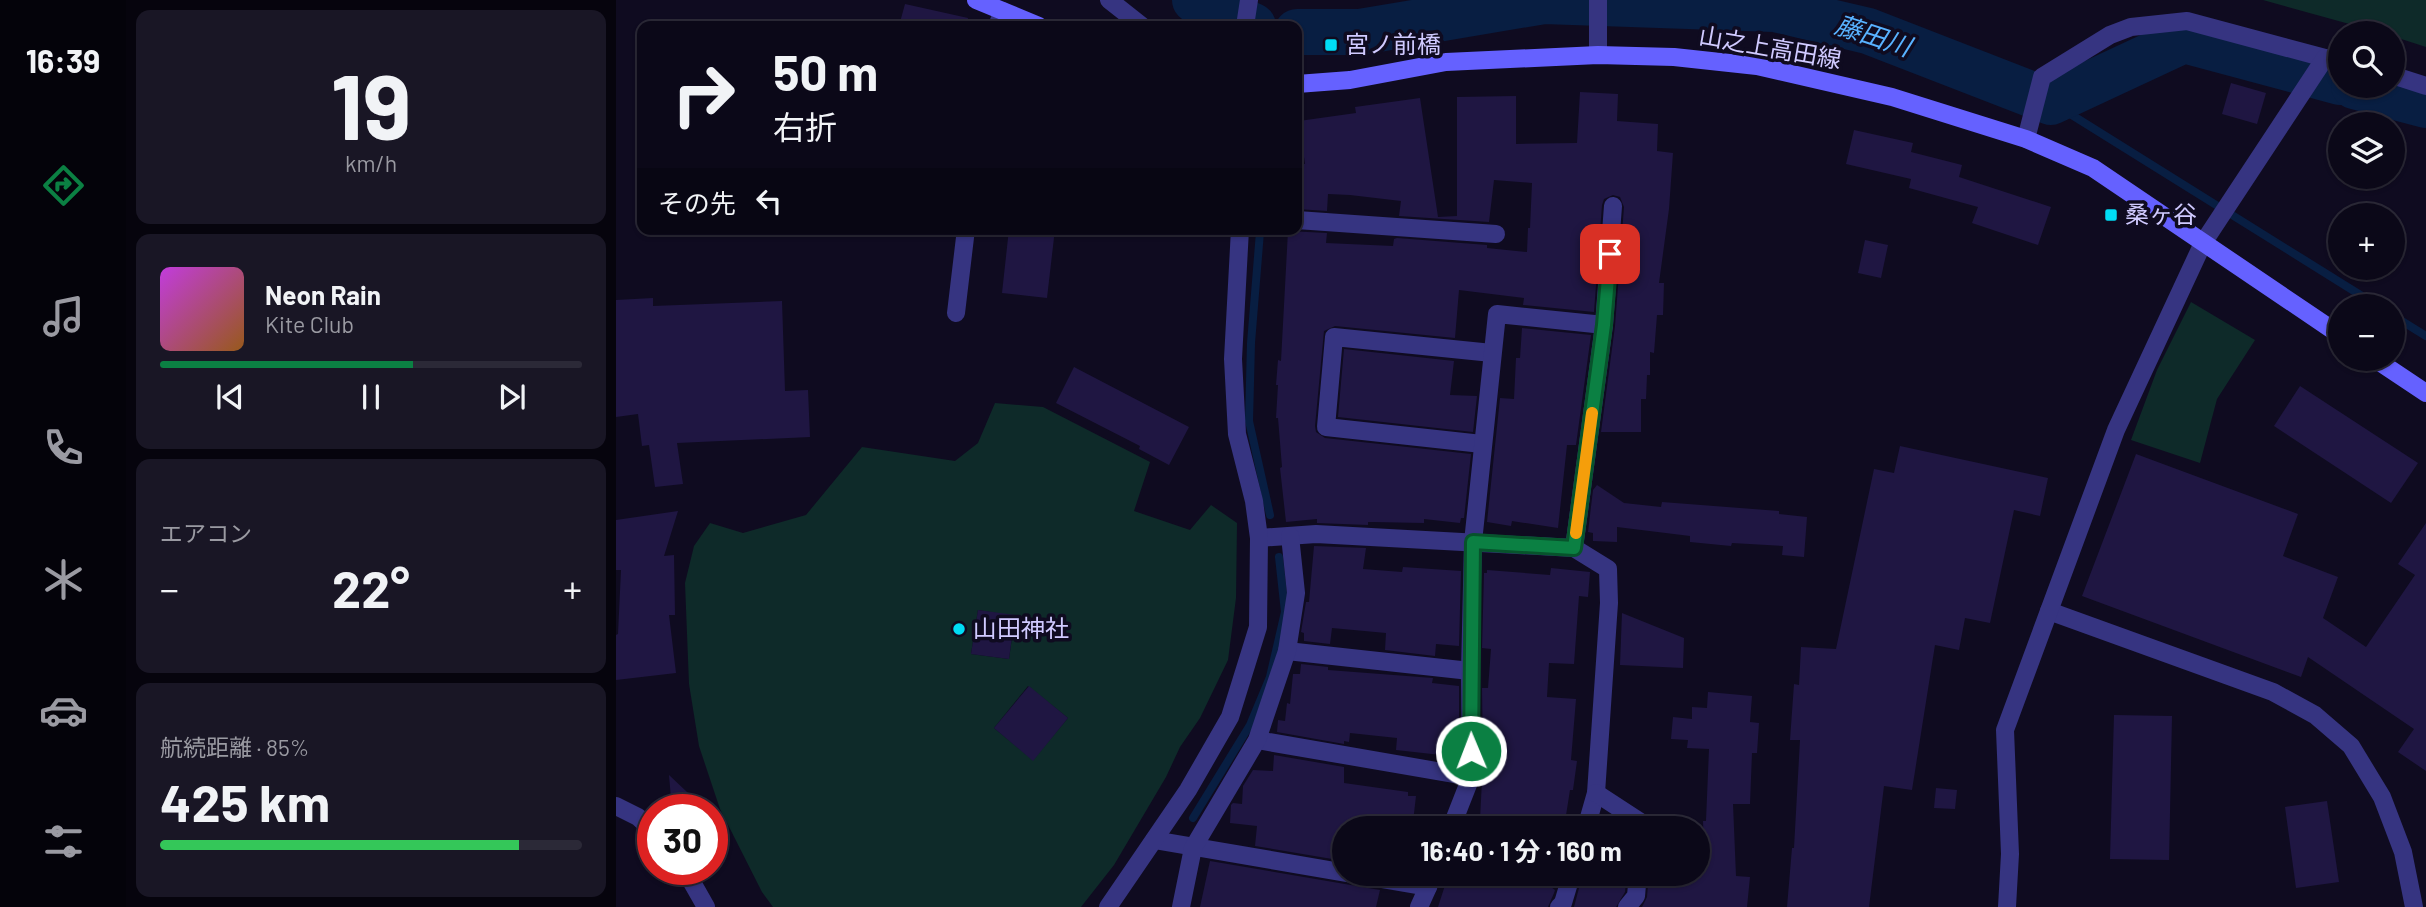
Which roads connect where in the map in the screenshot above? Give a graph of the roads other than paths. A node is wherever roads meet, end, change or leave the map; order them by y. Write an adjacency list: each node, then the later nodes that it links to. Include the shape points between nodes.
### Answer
1 (976, 0): 5 (street)
2 (1109, 0): 6 (street)
3 (1249, 0): 7 (street)
4 (1598, 0): 8 (street)
5 (1000, 19)
6 (1136, 21)
7 (1246, 21)
8 (1598, 55): 11 (street, 山之上高田線, via 1446,62 1350,80); 13 (street, 山之上高田線, via 1757,66 1892,97)
9 (2327, 64): 13 (street, via 2187,21 2131,27 2042,77); 19 (street, via 2306,87)
10 (2405, 79): 12 (street)
11 (1302, 84)
12 (2426, 86)
13 (2026, 139): 19 (street, 山之上高田線, via 2093,169)
14 (1613, 206): 21 (street)
15 (1302, 220): 16 (street)
16 (1496, 234)
17 (965, 235): 20 (street)
18 (1240, 235): 28 (street, via 1233,359 1237,434)
19 (2203, 243): 22 (street, 山之上高田線); 31 (street, via 2116,430)
20 (956, 313)
21 (1604, 325): 23 (street, via 1497,314); 30 (street)
22 (2328, 327)
23 (1492, 353): 26 (street); 26 (street, via 1334,337 1326,427)
24 (2393, 371): 25 (street)
25 (2426, 393)
26 (1482, 443): 29 (street)
27 (1290, 536): 28 (street); 29 (street); 32 (street, via 1296,593)
28 (1259, 538): 42 (street, via 1258,627 1230,717)
29 (1473, 542): 30 (street); 33 (street)
30 (1574, 548): 36 (street, via 1608,569)
31 (2049, 611): 55 (street, via 2005,730 2010,854); 56 (street, via 2273,692 2315,715 2351,746 2382,797 2403,852)
32 (1287, 651): 33 (street); 34 (street)
33 (1470, 671): 35 (street)
34 (1257, 740): 35 (street); 43 (street)
35 (1471, 777): 39 (street)
36 (1597, 793): 40 (street); 41 (street)
37 (616, 806): 38 (street)
38 (637, 816)
39 (1456, 816)
40 (1590, 816)
41 (1632, 816)
42 (1154, 840): 43 (street); 50 (street)
43 (1193, 848): 44 (street); 51 (street)
44 (1332, 867)
45 (694, 885): 49 (street)
46 (1428, 886): 52 (street)
47 (1568, 886): 53 (street)
48 (1637, 886): 54 (street)
49 (706, 907)
50 (1108, 907)
51 (1181, 907)
52 (1419, 907)
53 (1559, 907)
54 (1627, 907)
55 (2007, 907)
56 (2414, 907)

